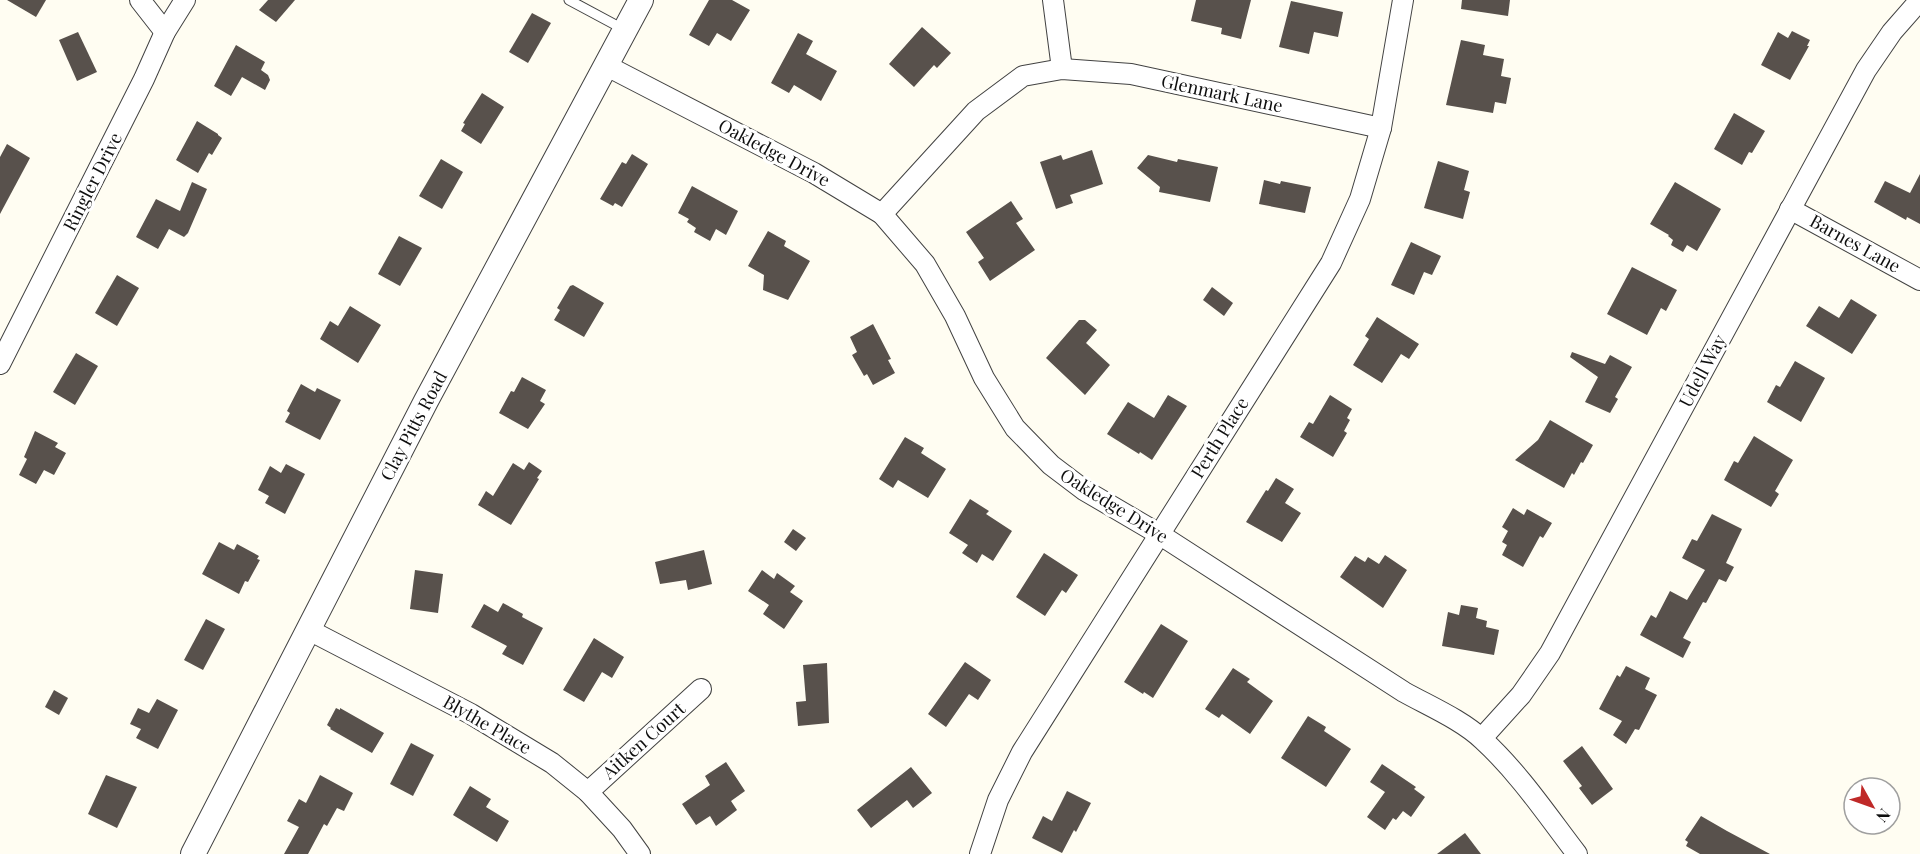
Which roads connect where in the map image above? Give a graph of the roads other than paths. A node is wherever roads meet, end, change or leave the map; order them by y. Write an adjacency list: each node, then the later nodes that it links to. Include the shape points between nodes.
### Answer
1 (140, 0): 9 (street)
2 (185, 0): 9 (street, Ringler Drive)
3 (569, 0): 8 (lane)
4 (641, 0): 8 (street, Clay Pitts Road)
5 (1053, 0): 11 (street)
6 (1403, 0): 12 (street, Perth Place)
7 (1920, 0): 13 (street, Udell Way, via 1866,70)
8 (626, 30): 10 (street, Clay Pitts Road)
9 (165, 32): 16 (street, Ringler Drive)
10 (607, 66): 14 (street, Oakledge Drive, via 814,173); 18 (street, Clay Pitts Road, via 426,401)
11 (1062, 69): 12 (street, Glenmark Lane, via 1131,74); 14 (street, Glenmark Lane, via 1023,76 976,111)
12 (1381, 128): 17 (street, Perth Place, via 1360,199 1330,263)
13 (1790, 208): 15 (street, Barnes Lane); 20 (street, Udell Way, via 1550,653 1521,695)
14 (882, 214): 17 (street, Oakledge Drive, via 925,264 956,316 984,378 1016,428 1051,465 1084,490)
15 (1920, 280)
16 (0, 364)
17 (1159, 534): 20 (street, Oakledge Drive); 24 (street, Perth Place, via 1022,752 998,800)
18 (309, 630): 21 (street, Blythe Place, via 507,735); 22 (street, Clay Pitts Road)
19 (701, 689): 21 (street, Aitken Court)
20 (1482, 738): 25 (street, Oakledge Drive)
21 (588, 792): 23 (street, Blythe Place)
22 (193, 854)
23 (640, 854)
24 (980, 854)
25 (1577, 854)

